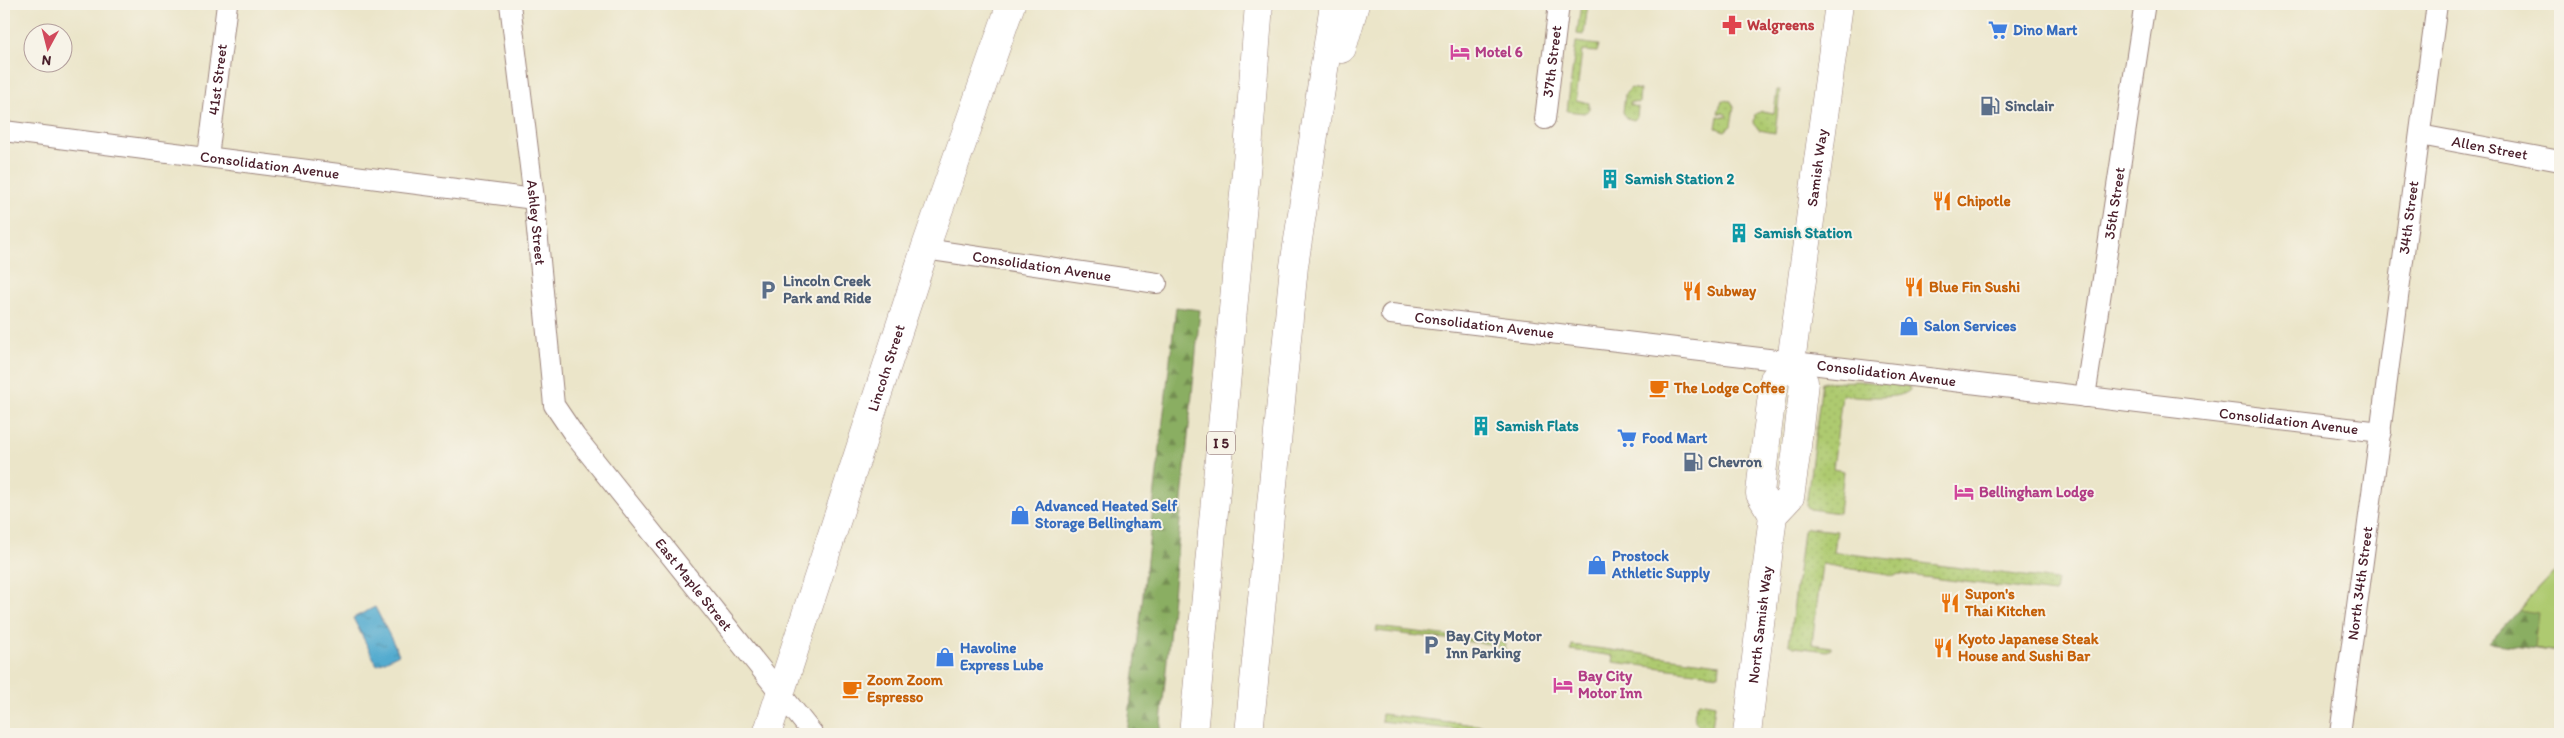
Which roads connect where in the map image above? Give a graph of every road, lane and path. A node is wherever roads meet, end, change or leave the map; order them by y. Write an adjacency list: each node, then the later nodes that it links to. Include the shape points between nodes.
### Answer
1 (228, 4): 16 (street, 41st Street)
2 (510, 4): 18 (street, Ashley Street)
3 (1011, 4): 19 (main road, Lincoln Street)
4 (1258, 4): 15 (main road)
5 (1273, 4): 15 (main road, I 5, via 1263,45)
6 (1334, 4): 20 (main road)
7 (1355, 4): 20 (main road, via 1339,58)
8 (1559, 4): 12 (street, 37th Street)
9 (1838, 4): 23 (main road, Samish Way)
10 (2437, 4): 14 (street, 34th Street)
11 (2144, 9): 24 (street, 35th Street)
12 (1546, 119)
13 (4, 130): 16 (street, Consolidation Avenue)
14 (2420, 135): 17 (street, Allen Street); 25 (street, 34th Street)
15 (1248, 151): 30 (main road, I 5)
16 (208, 157): 18 (street, Consolidation Avenue)
17 (2560, 161)
18 (534, 199): 26 (street, Ashley Street, via 554,405)
19 (925, 249): 21 (street, Consolidation Avenue); 27 (main road, Lincoln Street)
20 (1294, 266): 31 (main road)
21 (1157, 284)
22 (1391, 314): 23 (street, Consolidation Avenue)
23 (1792, 362): 24 (street, Consolidation Avenue); 32 (main road, North Samish Way, via 1774,378 1762,474 1760,494 1773,516)
24 (2085, 397): 25 (street, Consolidation Avenue)
25 (2381, 432): 33 (street, North 34th Street)
26 (575, 436): 27 (street, East Maple Street)
27 (779, 692): 28 (main road, Lincoln Street); 29 (street, East Maple Street)
28 (767, 734)
29 (814, 734)
30 (1193, 734)
31 (1249, 734)
32 (1747, 734)
33 (2340, 734)

